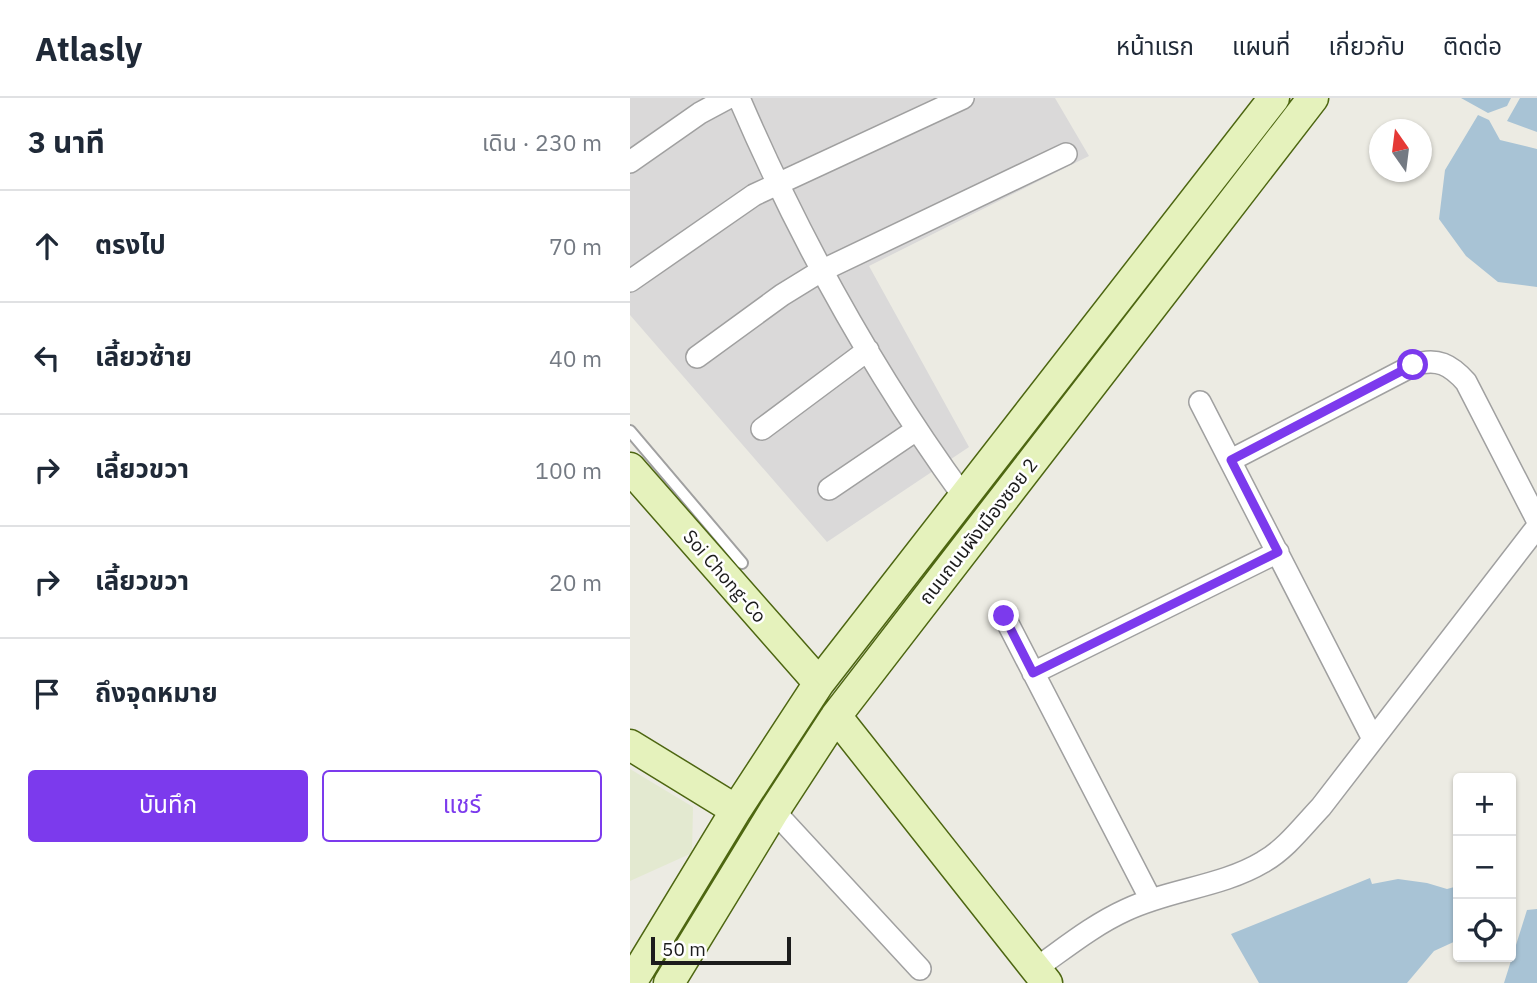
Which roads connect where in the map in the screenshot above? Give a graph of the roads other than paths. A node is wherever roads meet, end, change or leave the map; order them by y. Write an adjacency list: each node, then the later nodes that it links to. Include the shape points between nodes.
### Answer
1 (728, 98): 7 (street)
2 (739, 98): 8 (street)
3 (963, 98): 8 (street)
4 (1274, 98): 21 (main road, ถนนถนนผังเมืองซอย 2)
5 (1312, 98): 24 (main road, ถนนถนนผังเมืองซอย 2)
6 (1066, 154): 9 (street)
7 (630, 162)
8 (776, 184): 9 (street); 10 (street)
9 (821, 271): 11 (street); 12 (street)
10 (630, 281)
11 (869, 350): 14 (street); 15 (street)
12 (697, 357)
13 (1200, 402): 17 (street)
14 (762, 429)
15 (916, 430): 19 (street); 21 (street)
16 (630, 431): 20 (lane)
17 (1231, 460): 22 (street, via 1413,365 1437,362 1453,367 1466,382); 25 (street)
18 (630, 468): 20 (main road, Soi Chong-Co)
19 (829, 489)
20 (675, 502): 26 (lane); 29 (main road, Soi Chong-Co)
21 (956, 509): 24 (main road); 29 (main road, ถนนถนนผังเมืองซอย 2)
22 (1537, 520)
23 (1537, 527): 31 (street)
24 (972, 538): 30 (main road, ถนนถนนผังเมืองซอย 2)
25 (1278, 552): 28 (street); 31 (street)
26 (742, 564)
27 (1004, 616): 28 (street)
28 (1033, 673): 35 (street)
29 (819, 683): 33 (main road, ถนนถนนผังเมืองซอย 2)
30 (836, 716): 34 (main road, ถนนถนนผังเมืองซอย 2); 37 (main road)
31 (1373, 739): 35 (street, via 1283,848 1223,880)
32 (630, 745): 33 (main road)
33 (736, 810): 38 (main road, ถนนถนนผังเมืองซอย 2)
34 (774, 811): 36 (street); 39 (main road, ถนนถนนผังเมืองซอย 2)
35 (1151, 900): 37 (street, via 1100,923)
36 (920, 970)
37 (1041, 976)
38 (631, 983)
39 (668, 983)

